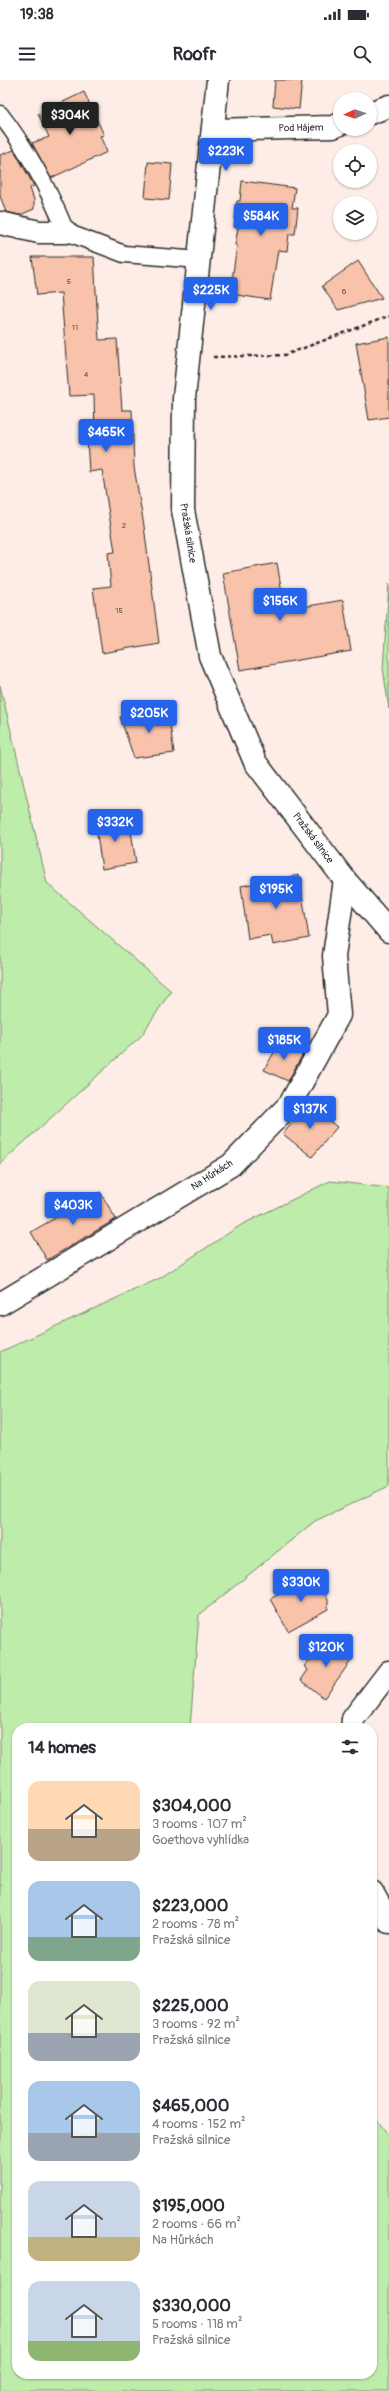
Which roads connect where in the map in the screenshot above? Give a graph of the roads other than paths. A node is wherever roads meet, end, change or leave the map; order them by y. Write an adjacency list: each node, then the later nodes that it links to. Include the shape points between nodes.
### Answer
1 (218, 80): 6 (street, Pražská silnice)
2 (389, 106): 3 (street)
3 (377, 110)
4 (0, 114): 8 (lane, via 20,139 54,202)
5 (333, 127): 6 (street, Pod Hájem)
6 (213, 130): 9 (street, Pražská silnice)
7 (0, 223): 8 (street, via 39,232)
8 (66, 232): 9 (lane, via 124,254)
9 (200, 260): 10 (street, Pražská silnice, via 184,398 183,510 210,656 255,762)
10 (345, 880): 11 (street, Pražská silnice); 12 (street, Na Hůrkách, via 334,956 340,1015 290,1104 231,1165)
11 (389, 930)
12 (0, 1304)
13 (389, 1672): 14 (street)
14 (353, 1723)
15 (377, 1901): 16 (street)
16 (389, 1922)

